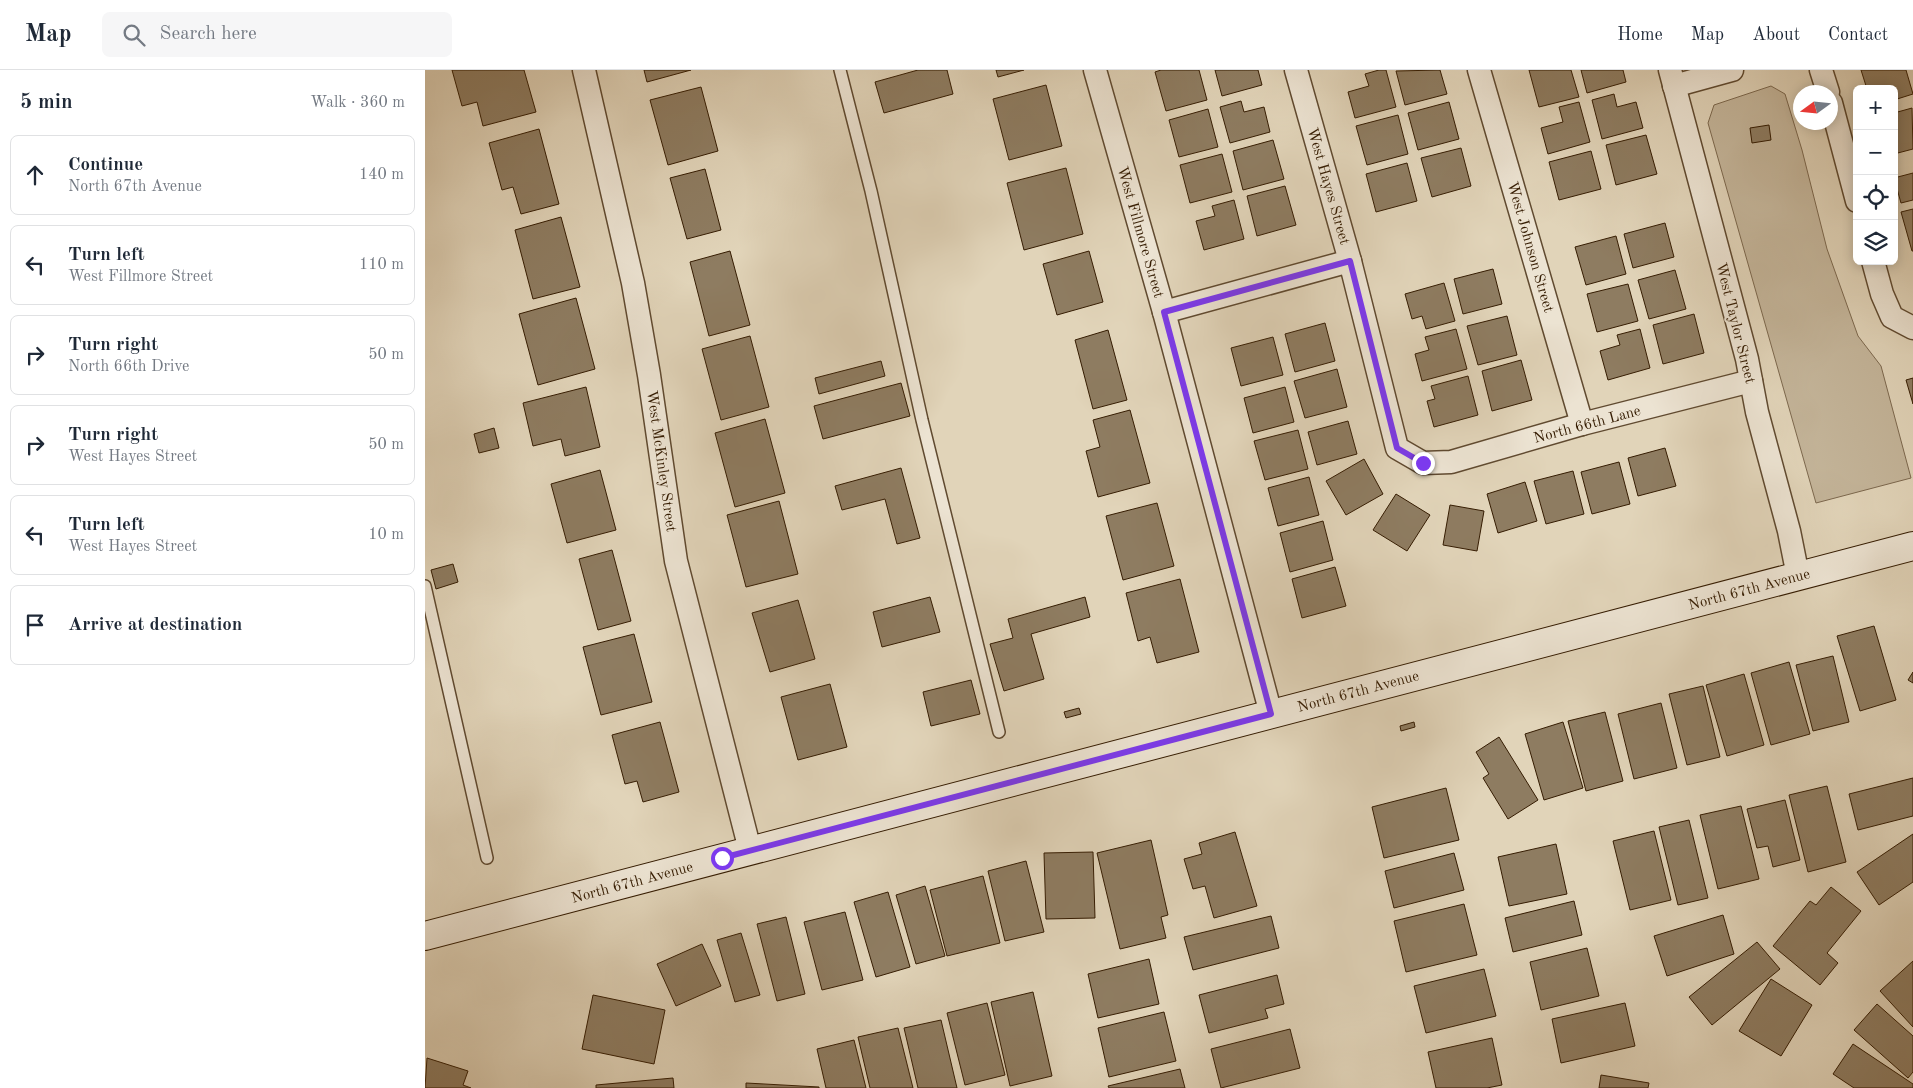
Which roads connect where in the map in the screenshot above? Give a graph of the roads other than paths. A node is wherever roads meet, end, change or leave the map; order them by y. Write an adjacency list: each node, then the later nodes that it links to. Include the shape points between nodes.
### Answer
1 (584, 70): 24 (street, West McKinley Street, via 633,283 676,561)
2 (840, 70): 23 (lane)
3 (1095, 70): 14 (street, West Fillmore Street)
4 (1296, 70): 12 (street, West Hayes Street)
5 (1479, 70): 17 (street, West Johnson Street)
6 (1732, 70): 8 (street)
7 (1821, 70): 9 (street)
8 (1672, 78): 16 (street, West Taylor Street)
9 (1826, 85)
10 (1838, 129): 11 (street)
11 (1853, 186)
12 (1350, 261): 14 (street); 18 (street, West Hayes Street, via 1397,448)
13 (1874, 265): 15 (street, via 1881,294 1892,317)
14 (1164, 312): 22 (street, West Fillmore Street)
15 (1913, 328)
16 (1751, 381): 17 (street, North 66th Lane); 20 (street, West Taylor Street)
17 (1582, 424): 18 (street, North 66th Lane, via 1451,462)
18 (1423, 463)
19 (1913, 546): 20 (main road, North 67th Avenue)
20 (1799, 576): 22 (main road, North 67th Avenue)
21 (425, 586): 25 (lane)
22 (1271, 714): 24 (main road, North 67th Avenue)
23 (999, 732)
24 (750, 850): 26 (main road, North 67th Avenue)
25 (487, 858)
26 (425, 936)

